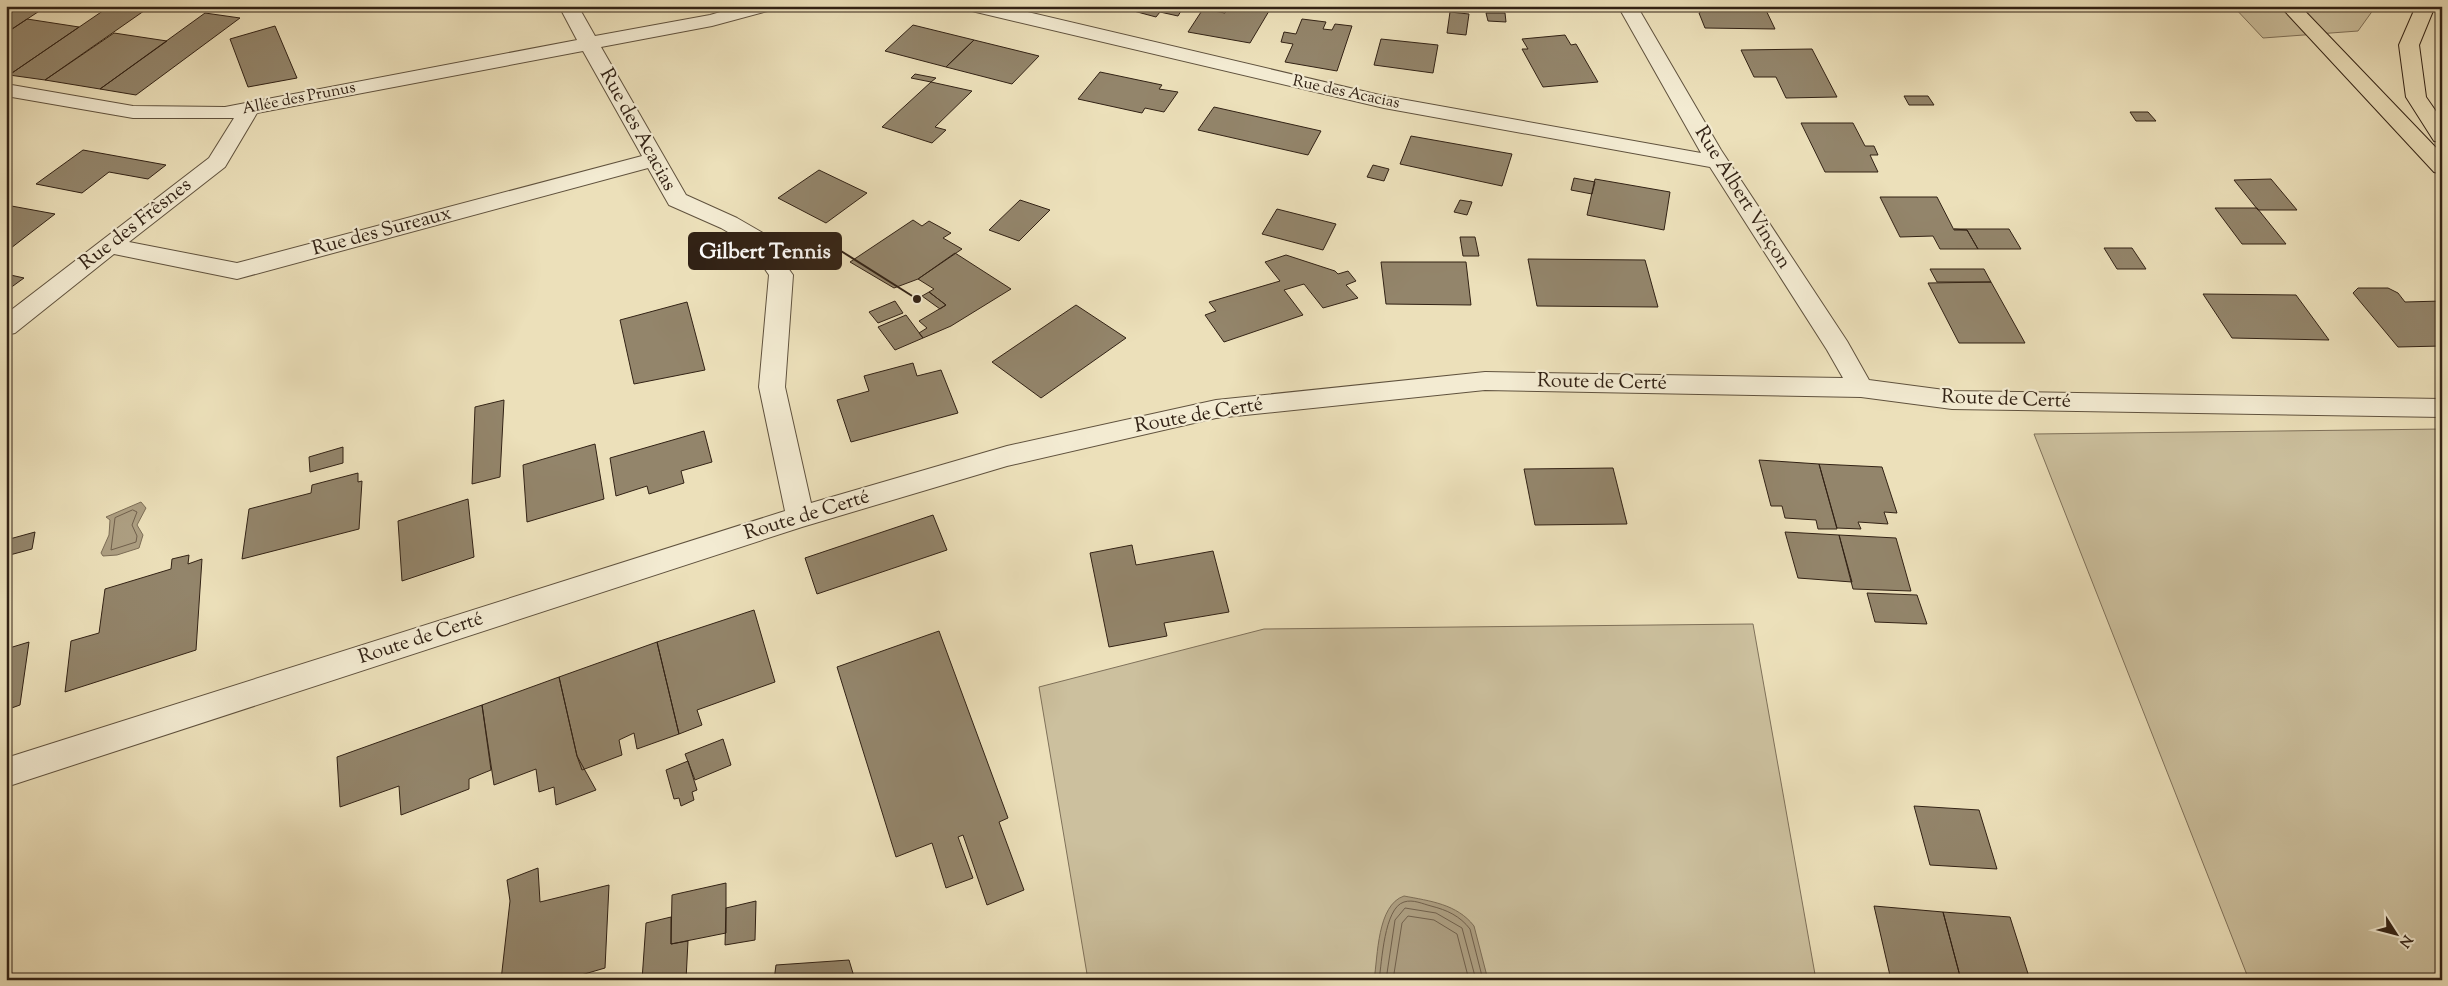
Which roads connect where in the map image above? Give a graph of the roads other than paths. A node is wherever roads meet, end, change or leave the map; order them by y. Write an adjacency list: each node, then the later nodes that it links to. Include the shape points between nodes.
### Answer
1 (568, 6): 7 (street, Rue des Acacias)
2 (764, 6): 7 (street, Allée des Prunus, via 712,20)
3 (976, 6): 12 (street, Rue des Acacias, via 1384,102)
4 (1627, 6): 12 (street, Rue Albert Vinçon)
5 (2289, 6): 13 (highway)
6 (2426, 6): 10 (highway, via 2410,45 2416,97)
7 (589, 44): 9 (street, Allée des Prunus); 11 (street, Rue des Acacias)
8 (6, 90): 9 (street, Allée des Prunus, via 133,112 225,113)
9 (250, 108): 14 (street, Rue des Frêsnes, via 217,162)
10 (2442, 136)
11 (653, 160): 14 (street, Rue des Sureaux, via 237,271); 18 (street, Rue des Acacias, via 677,200 756,238 781,275 772,387)
12 (1718, 162): 16 (street, Rue Albert Vinçon)
13 (2442, 167)
14 (110, 246): 15 (street, Rue des Frêsnes)
15 (6, 328)
16 (1861, 388): 17 (street, Route de Certé, via 1952,400); 18 (street, Route de Certé, via 1485,381 1216,409 1007,456)
17 (2442, 408)
18 (800, 517): 19 (street, Route de Certé)
19 (6, 773)

